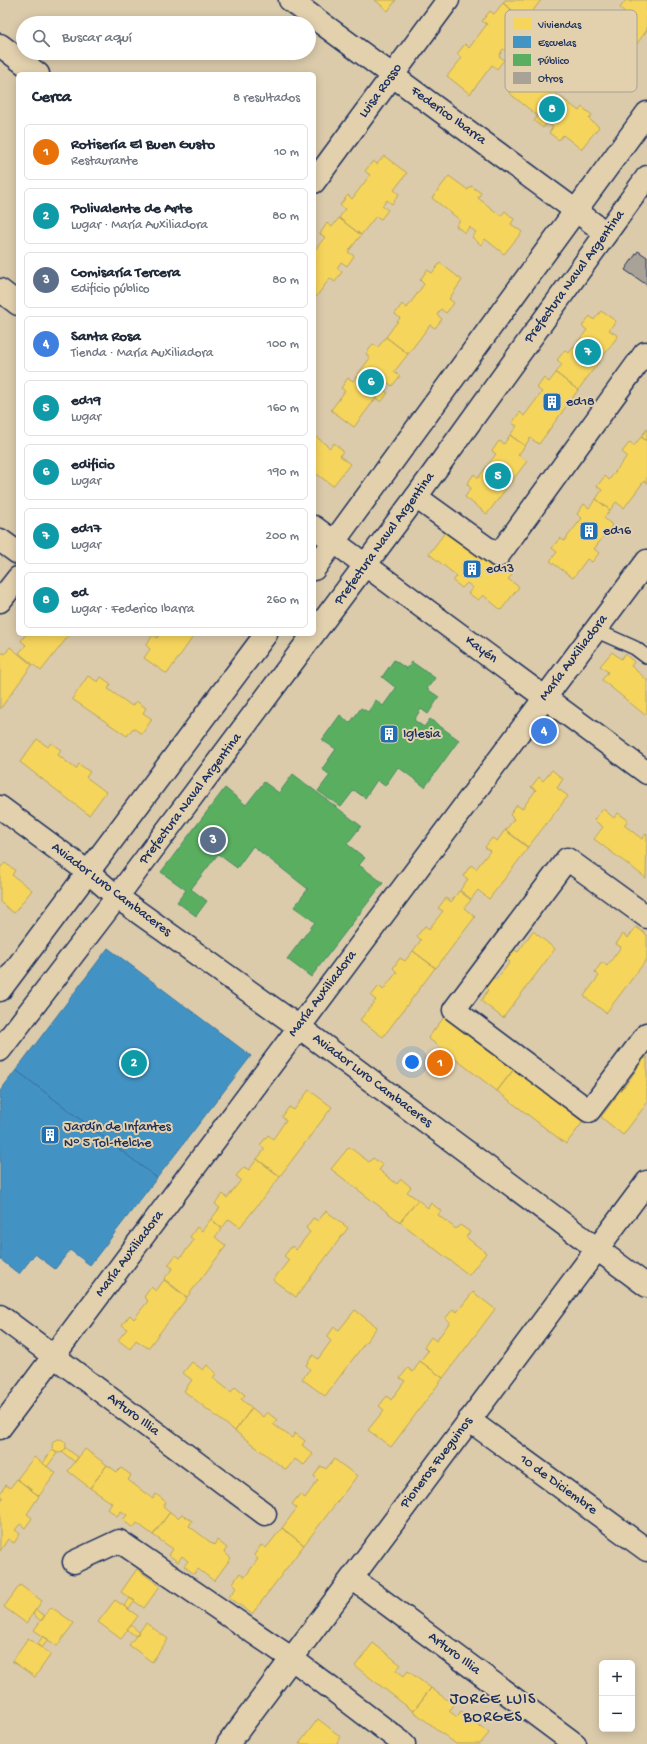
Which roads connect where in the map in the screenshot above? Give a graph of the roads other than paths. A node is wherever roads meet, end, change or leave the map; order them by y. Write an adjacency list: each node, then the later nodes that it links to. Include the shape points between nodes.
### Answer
1 (290, 0): 3 (street, Federico Ibarra)
2 (448, 0): 9 (street, Luisa Rosso)
3 (312, 16)
4 (316, 19): 9 (street, Federico Ibarra)
5 (0, 45): 6 (street)
6 (16, 57)
7 (20, 60): 8 (street)
8 (35, 72)
9 (393, 76): 12 (street, Luisa Rosso); 13 (street, Federico Ibarra)
10 (647, 113): 13 (street)
11 (647, 177): 14 (street, Prefectura Naval Argentina)
12 (316, 179)
13 (576, 210): 14 (street, Federico Ibarra); 21 (street)
14 (606, 233): 18 (street, Prefectura Naval Argentina)
15 (0, 290): 16 (street)
16 (16, 302)
17 (645, 353): 18 (street, via 498,556)
18 (416, 497): 24 (street, Prefectura Naval Argentina)
19 (316, 528): 21 (street, Kayén)
20 (0, 540): 22 (street)
21 (334, 542): 24 (street, Kayén); 25 (street)
22 (16, 552)
23 (647, 561): 28 (street, María Auxiliadora)
24 (366, 565): 29 (street, Prefectura Naval Argentina); 33 (street, Kayén)
25 (316, 566)
26 (16, 581): 27 (street)
27 (0, 601)
28 (595, 630): 32 (lane, via 635,648); 33 (street, María Auxiliadora)
29 (316, 632)
30 (265, 636): 36 (street)
31 (313, 636): 37 (street, Prefectura Naval Argentina)
32 (647, 657)
33 (545, 697): 34 (street, Kayén); 40 (street, María Auxiliadora)
34 (647, 773)
35 (0, 807): 36 (street, Aviador Luro Cambaceres)
36 (88, 872): 37 (street, Aviador Luro Cambaceres); 39 (street)
37 (117, 897): 40 (street, Aviador Luro Cambaceres); 42 (street, Prefectura Naval Argentina)
38 (647, 917): 41 (street, via 567,859 454,1010 589,1111)
39 (0, 990)
40 (299, 1027): 44 (street, Aviador Luro Cambaceres); 47 (street, María Auxiliadora)
41 (647, 1034)
42 (0, 1050)
43 (647, 1182): 44 (street, Pioneros Fueguinos)
44 (597, 1248): 45 (street, Aviador Luro Cambaceres); 48 (street, Pioneros Fueguinos)
45 (647, 1286)
46 (0, 1316): 47 (street, Arturo Illia)
47 (54, 1356): 49 (street, María Auxiliadora); 50 (street, Arturo Illia)
48 (469, 1420): 51 (street, 10 de Diciembre); 53 (street, Pioneros Fueguinos)
49 (0, 1428)
50 (265, 1514)
51 (647, 1550)
52 (74, 1562): 54 (street, via 119,1541)
53 (352, 1578): 54 (street, Pioneros Fueguinos); 57 (street, Arturo Illia)
54 (291, 1658): 55 (street, Pioneros Fueguinos); 56 (street)
55 (228, 1744)
56 (404, 1744)
57 (575, 1744)

